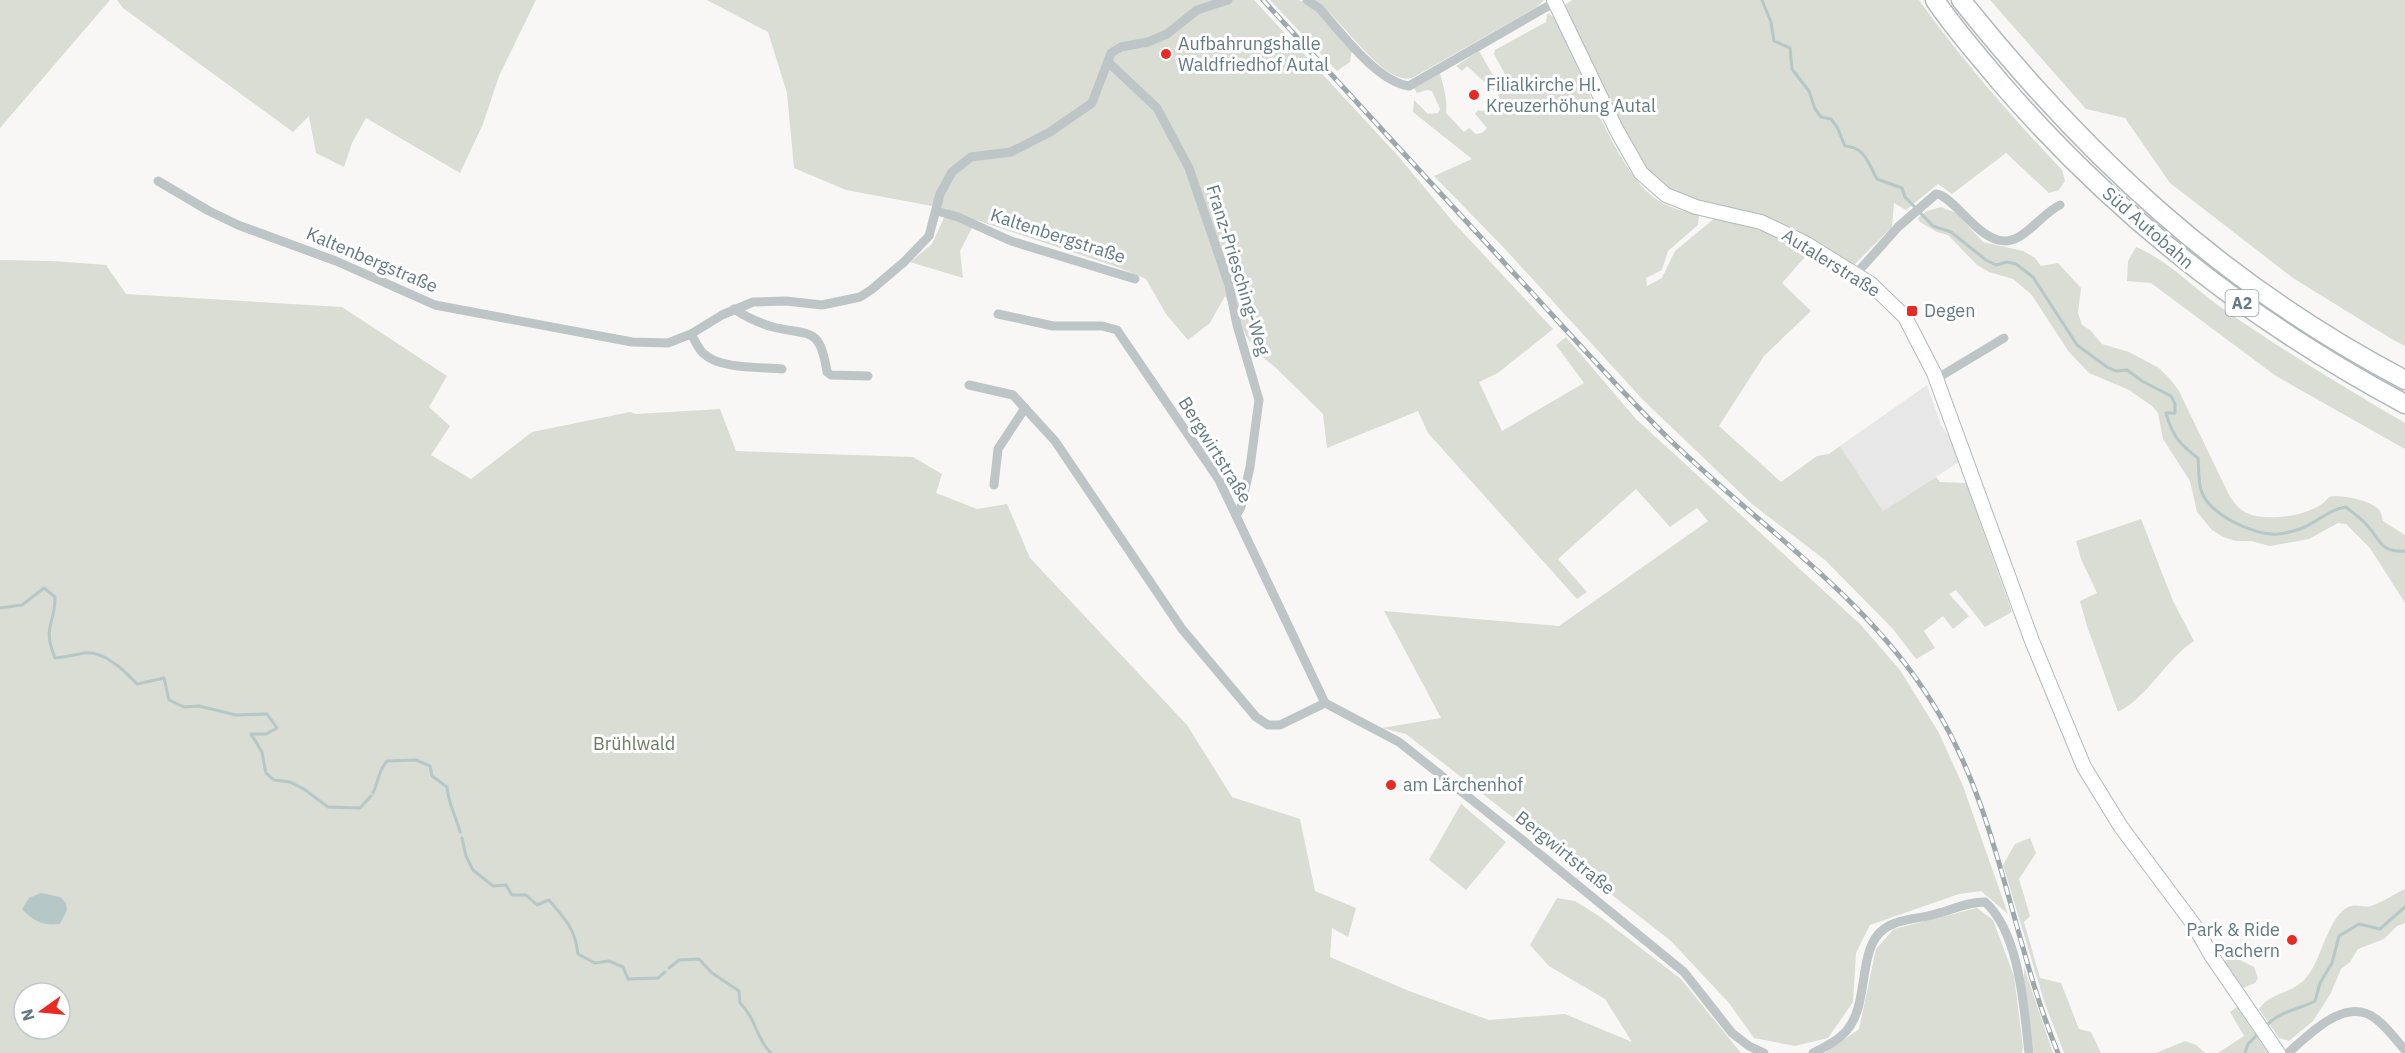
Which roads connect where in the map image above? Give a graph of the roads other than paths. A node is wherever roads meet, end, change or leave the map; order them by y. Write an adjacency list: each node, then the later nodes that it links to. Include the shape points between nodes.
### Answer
1 (1228, 0): 6 (street, via 1197,10 1167,34 1121,47 1111,53)
2 (1307, 0): 5 (street, via 1382,74 1408,86)
3 (1935, 0): 21 (highway, Süd Autobahn / A2, via 1977,54 2071,159 2167,246 2266,321)
4 (1961, 0): 19 (highway, Süd Autobahn / A2, via 2086,144 2214,258 2359,356)
5 (1555, 1): 10 (main road, Autalerstraße, via 1641,173 1666,195 1696,207 1761,222)
6 (1108, 62): 9 (street, Kaltenbergstraße, via 1092,103 1050,132 1011,152 971,157 952,172 940,194); 24 (street, Franz-Priesching-Weg, via 1157,108 1189,168 1229,285 1258,400 1250,467)
7 (158, 181): 14 (street, Kaltenbergstraße, via 238,225 336,261 435,305 632,342 668,343)
8 (2060, 205): 10 (street, via 2019,237 2005,242 1982,233 1942,195 1936,194 1898,227)
9 (937, 211): 11 (street, Kaltenbergstraße, via 1011,241); 12 (street, Kaltenbergstraße, via 929,236 860,297 822,305 765,300)
10 (1856, 274): 18 (main road, Autalerstraße, via 1905,317)
11 (1135, 279)
12 (734, 309): 14 (street, Kaltenbergstraße); 17 (street, via 773,327 811,334 820,344 831,375)
13 (998, 314): 24 (street, Bergwirtstraße, via 1053,326 1102,326 1117,330 1219,480)
14 (690, 334): 16 (street, via 703,353 724,364)
15 (2004, 338): 18 (street)
16 (782, 369)
17 (868, 376)
18 (1936, 380): 26 (main road, Autalerstraße, via 2073,744 2100,795 2194,925)
19 (2405, 380)
20 (969, 385): 22 (street, via 1013,395)
21 (2405, 404)
22 (1024, 408): 23 (street, via 998,449); 25 (street, via 1055,441 1182,629 1256,717 1268,725 1280,725)
23 (994, 484)
24 (1237, 514): 25 (street, Bergwirtstraße)
25 (1325, 703): 28 (street, Bergwirtstraße, via 1399,742 1511,831 1684,972 1732,1033)
26 (2275, 1049)
27 (2405, 1050): 31 (street, via 2375,1018 2359,1011 2344,1012)
28 (1764, 1053)
29 (1813, 1053): 30 (street, via 1847,1030 1857,1011 1875,936 1895,923 1970,902 1985,903 1999,919 2019,970)
30 (2029, 1053)
31 (2288, 1053)

